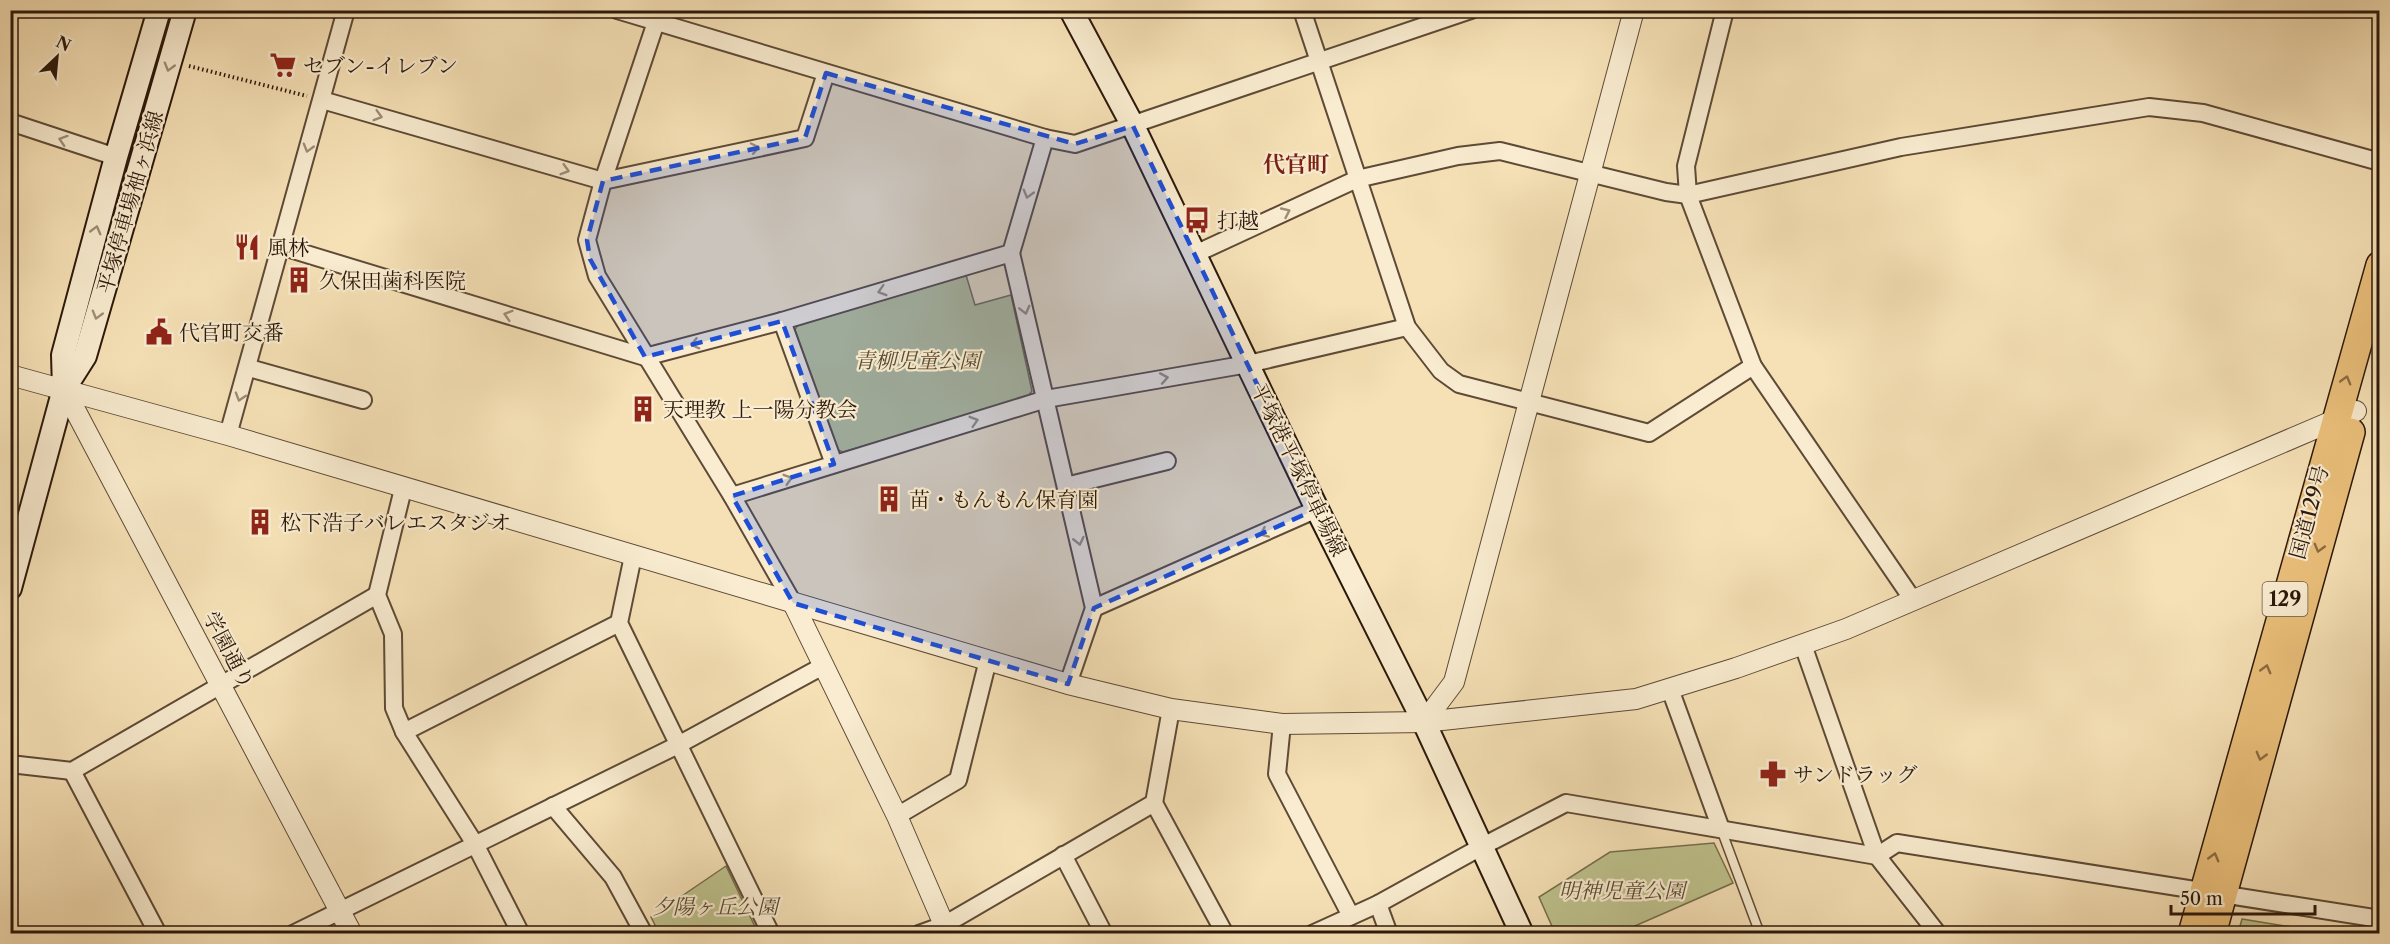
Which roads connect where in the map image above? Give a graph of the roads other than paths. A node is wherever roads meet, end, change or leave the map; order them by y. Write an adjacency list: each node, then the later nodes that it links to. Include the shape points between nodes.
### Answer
1 (159, 10): 17 (main road, 平塚停車場袖ヶ浜線)
2 (185, 10): 35 (main road, 平塚停車場袖ヶ浜線, one-way to 35, via 84,361)
3 (346, 10): 13 (street)
4 (617, 10): 10 (street)
5 (1071, 10): 15 (main road, 平塚港平塚停車場線)
6 (1302, 10): 11 (street)
7 (1471, 10): 11 (street)
8 (1635, 10): 19 (street)
9 (1725, 10): 22 (street, via 1686,166)
10 (658, 17): 12 (street); 21 (street)
11 (1320, 60): 15 (street); 20 (street)
12 (826, 73): 16 (street); 21 (street, one-way to 12, via 805,138)
13 (322, 100): 21 (street, one-way to 21); 23 (street, one-way to 23)
14 (10, 122): 17 (street, one-way to 14)
15 (1133, 126): 16 (street, via 1075,144); 25 (main road, 平塚港平塚停車場線)
16 (1044, 138): 24 (street, one-way to 24)
17 (116, 157): 35 (main road, 平塚停車場袖ヶ浜線, one-way to 17, via 63,355)
18 (2379, 162): 22 (street, via 2203,113 2149,107 1901,147)
19 (1591, 172): 20 (street, via 1500,151 1458,156); 22 (street); 38 (street)
20 (1357, 179): 25 (street, one-way to 20); 28 (street)
21 (603, 181): 30 (street, via 587,240 590,259)
22 (1688, 195): 32 (street)
23 (280, 246): 30 (street, one-way to 23); 33 (street)
24 (1011, 254): 27 (street, one-way to 27); 36 (street, one-way to 36)
25 (1195, 254): 31 (main road, 平塚港平塚停車場線)
26 (2379, 265): 39 (highway, 国道129号 / 129, one-way to 26)
27 (782, 321): 30 (street, one-way to 30); 42 (street)
28 (1407, 327): 31 (street); 38 (street, via 1441,371 1459,384)
29 (2379, 330): 39 (highway, 国道129号 / 129)
30 (645, 357): 45 (street)
31 (1248, 364): 36 (street, one-way to 31); 46 (main road, 平塚港平塚停車場線)
32 (1753, 366): 38 (street, via 1649,433); 50 (street)
33 (249, 368): 37 (street); 40 (street, one-way to 40)
34 (10, 375): 35 (street)
35 (64, 389): 40 (street); 48 (main road, 平塚停車場袖ヶ浜線); 58 (street, 学園通り)
36 (1046, 399): 42 (street, one-way to 36); 43 (street)
37 (363, 400)
38 (1530, 401): 61 (street, via 1454,682)
39 (2345, 416): 50 (street); 75 (highway, 国道129号 / 129)
40 (228, 435): 44 (street)
41 (1167, 461): 43 (street)
42 (834, 464): 45 (street, one-way to 42)
43 (1066, 486): 52 (street, one-way to 52)
44 (403, 489): 47 (street); 49 (street)
45 (732, 496): 51 (street)
46 (1317, 509): 52 (street, one-way to 52); 61 (main road, 平塚港平塚停車場線)
47 (633, 556): 51 (street); 53 (street)
48 (10, 588)
49 (377, 595): 58 (street); 63 (street, via 393,634 394,708)
50 (1913, 600): 54 (street)
51 (793, 603): 55 (street); 56 (street)
52 (1094, 608): 57 (street)
53 (619, 623): 63 (street); 64 (street)
54 (1803, 645): 59 (street); 74 (street)
55 (988, 660): 57 (street); 69 (street, via 958,780)
56 (823, 666): 64 (street); 69 (street)
57 (1068, 684): 60 (street)
58 (221, 685): 66 (street); 77 (street, 学園通り)
59 (1670, 689): 61 (street, via 1636,699); 70 (street)
60 (1171, 709): 62 (street); 67 (street)
61 (1424, 722): 62 (street); 72 (main road, 平塚港平塚停車場線)
62 (1282, 724): 78 (street, via 1277,774)
63 (404, 732): 71 (street)
64 (678, 745): 68 (street); 86 (street)
65 (10, 764): 66 (street)
66 (72, 771): 81 (street)
67 (1154, 803): 73 (street); 89 (street)
68 (553, 806): 71 (street); 85 (street, via 613,877)
69 (897, 816): 80 (street)
70 (1721, 829): 72 (street, via 1566,803); 74 (street); 93 (lane)
71 (475, 844): 77 (street); 84 (street)
72 (1481, 847): 76 (street); 92 (main road, 平塚港平塚停車場線)
73 (1063, 855): 80 (street); 88 (street)
74 (1877, 856): 75 (street, via 1897,843); 94 (street)
75 (2214, 893): 79 (street); 95 (highway, 国道129号 / 129); 96 (highway, 国道129号 / 129)
76 (1378, 904): 78 (street); 91 (street)
77 (340, 910): 82 (street); 83 (street, 学園通り)
78 (1351, 916): 90 (street)
79 (2379, 919)
80 (946, 929): 87 (street)
81 (158, 933)
82 (293, 933)
83 (352, 933)
84 (521, 933)
85 (644, 933)
86 (771, 933)
87 (919, 933)
88 (1104, 933)
89 (1225, 933)
90 (1312, 933)
91 (1389, 933)
92 (1522, 933)
93 (1760, 933)
94 (1938, 933)
95 (2192, 933)
96 (2212, 933)

